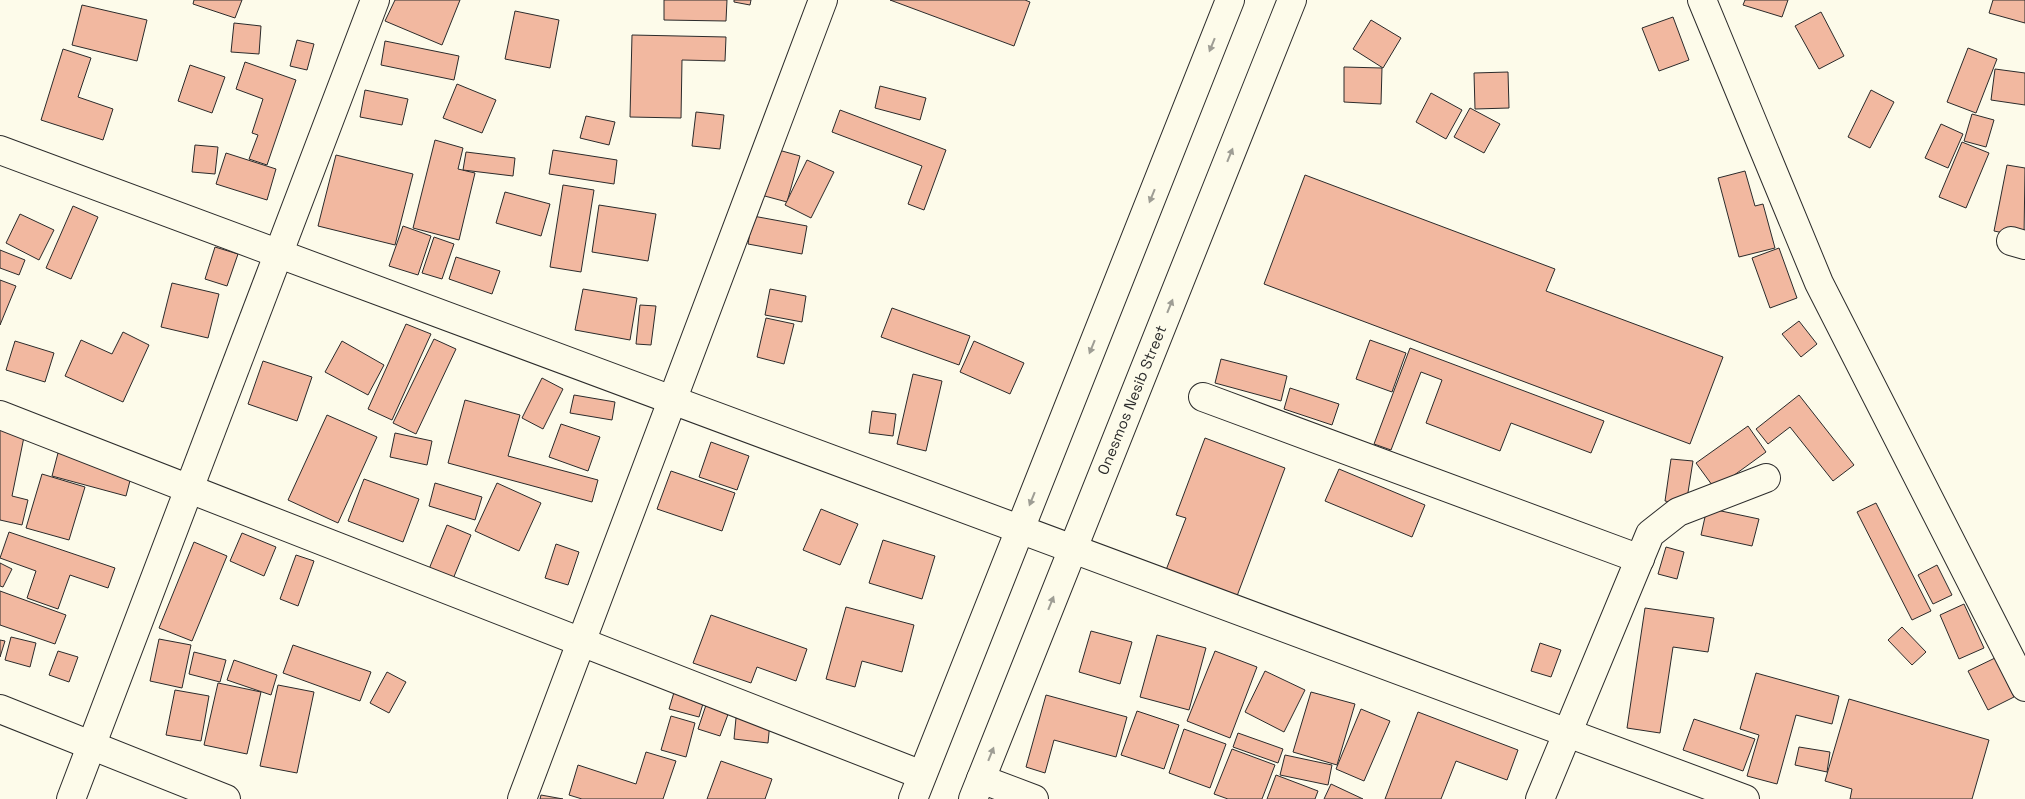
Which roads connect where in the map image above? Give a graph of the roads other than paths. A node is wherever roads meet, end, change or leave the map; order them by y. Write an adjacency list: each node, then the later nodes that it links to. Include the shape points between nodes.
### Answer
1 (375, 0): 7 (street)
2 (823, 0): 9 (street)
3 (1230, 0): 13 (street, one-way to 13)
4 (1292, 0): 14 (street, Onesmos Nesib Street, one-way to 4)
5 (1702, 0): 17 (street, via 1819,283)
6 (0, 150): 7 (street)
7 (278, 253): 9 (street); 12 (street)
8 (1203, 397): 15 (street)
9 (672, 400): 13 (street); 16 (street)
10 (0, 415): 12 (street)
11 (1766, 478): 15 (street, via 1678,512 1650,534)
12 (189, 489): 16 (street); 20 (street)
13 (1020, 529): 14 (street); 21 (street)
14 (1073, 548): 19 (street); 22 (street, Onesmos Nesib Street, one-way to 14)
15 (1640, 558): 19 (street)
16 (581, 642): 21 (street); 25 (street)
17 (2025, 687)
18 (0, 709): 20 (street)
19 (1568, 733): 27 (street); 28 (street)
20 (91, 745): 23 (street); 24 (street)
21 (918, 787)
22 (977, 789): 26 (street)
23 (71, 799)
24 (226, 799)
25 (522, 799)
26 (1034, 799)
27 (1540, 799)
28 (1745, 799)

